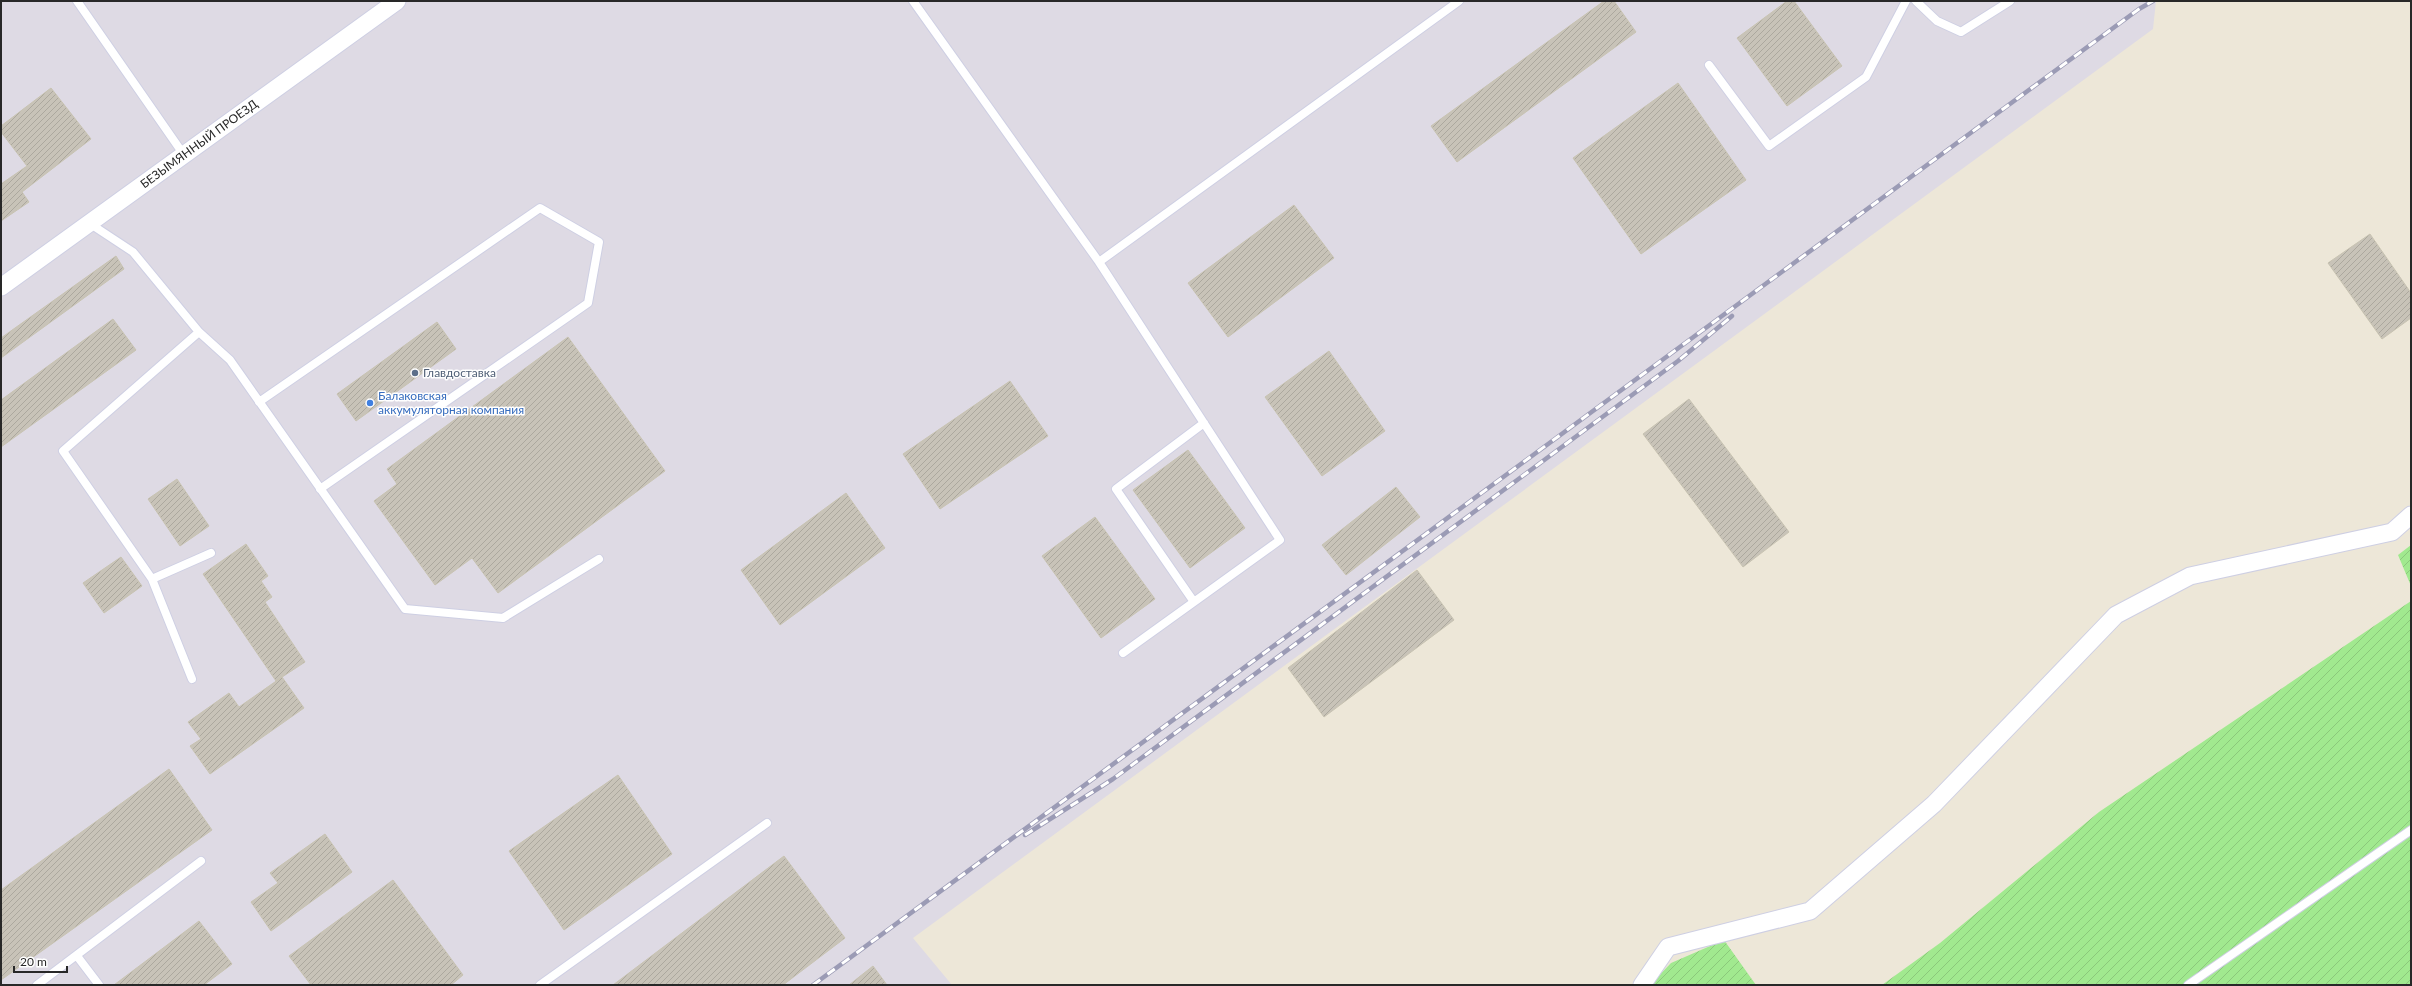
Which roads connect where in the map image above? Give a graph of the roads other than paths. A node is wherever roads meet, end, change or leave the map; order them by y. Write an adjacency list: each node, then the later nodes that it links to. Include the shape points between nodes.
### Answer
1 (77, 1): 9 (lane)
2 (397, 1): 9 (street, БЕЗЫМЯННЫЙ ПРОЕЗД)
3 (913, 1): 11 (lane)
4 (1459, 1): 11 (lane)
5 (1906, 1): 8 (lane, via 1866,77 1769,146)
6 (1916, 1): 7 (lane, via 1937,21 1961,32)
7 (2010, 1)
8 (1709, 65)
9 (184, 155): 10 (street, БЕЗЫМЯННЫЙ ПРОЕЗД)
10 (89, 223): 12 (street, БЕЗЫМЯННЫЙ ПРОЕЗД); 13 (lane, via 133,252)
11 (1099, 262): 15 (lane)
12 (1, 287)
13 (199, 332): 14 (lane, via 230,360); 20 (lane, via 63,451)
14 (259, 402): 16 (lane); 16 (lane, via 540,208 599,242 588,304)
15 (1204, 423): 21 (lane, via 1280,540); 21 (lane, via 1116,489)
16 (320, 489): 19 (lane, via 405,609 503,618)
17 (2411, 515): 31 (street, via 2392,532 2190,576 2116,615 1934,804 1810,911 1668,947)
18 (211, 553): 20 (lane)
19 (598, 559)
20 (152, 579): 23 (lane)
21 (1194, 602): 22 (lane)
22 (1123, 652)
23 (192, 679)
24 (767, 823): 30 (lane)
25 (2411, 830): 32 (lane)
26 (201, 861): 27 (lane)
27 (77, 956): 28 (lane); 29 (lane)
28 (37, 985)
29 (99, 985)
30 (540, 985)
31 (1642, 985)
32 (2188, 985)

